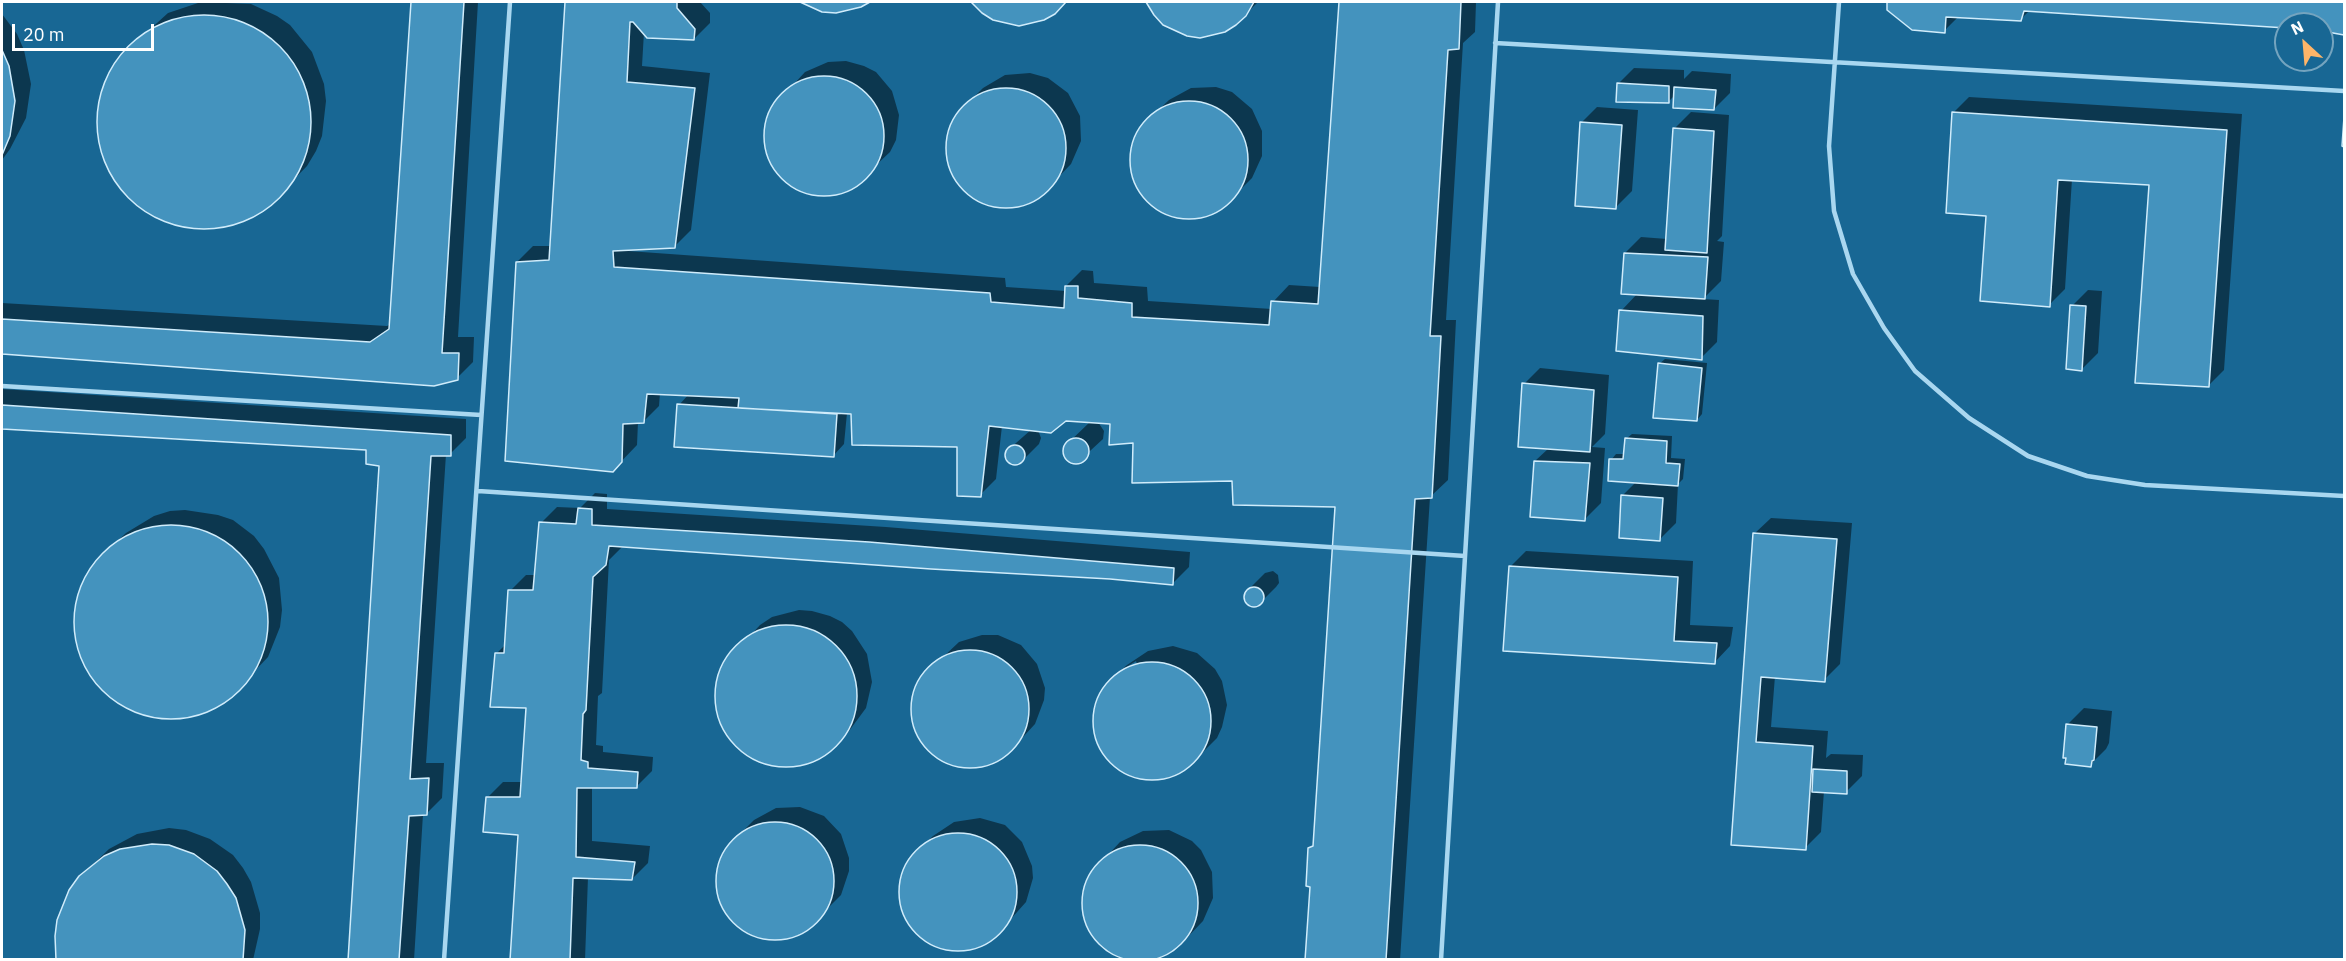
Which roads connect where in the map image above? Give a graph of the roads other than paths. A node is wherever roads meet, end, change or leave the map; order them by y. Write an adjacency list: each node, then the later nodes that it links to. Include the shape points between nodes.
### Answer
1 (510, 2): 8 (lane)
2 (1498, 2): 4 (lane)
3 (1839, 2): 5 (lane)
4 (1495, 43): 5 (lane); 11 (lane)
5 (1835, 61): 6 (lane); 10 (lane, via 1829,146 1834,211 1853,274 1915,371 1969,418 2028,456 2087,477 2145,485)
6 (2344, 91)
7 (2, 386): 8 (lane)
8 (481, 415): 9 (lane)
9 (478, 491): 11 (lane); 12 (lane)
10 (2344, 496)
11 (1465, 556): 13 (lane)
12 (444, 960)
13 (1441, 960)

